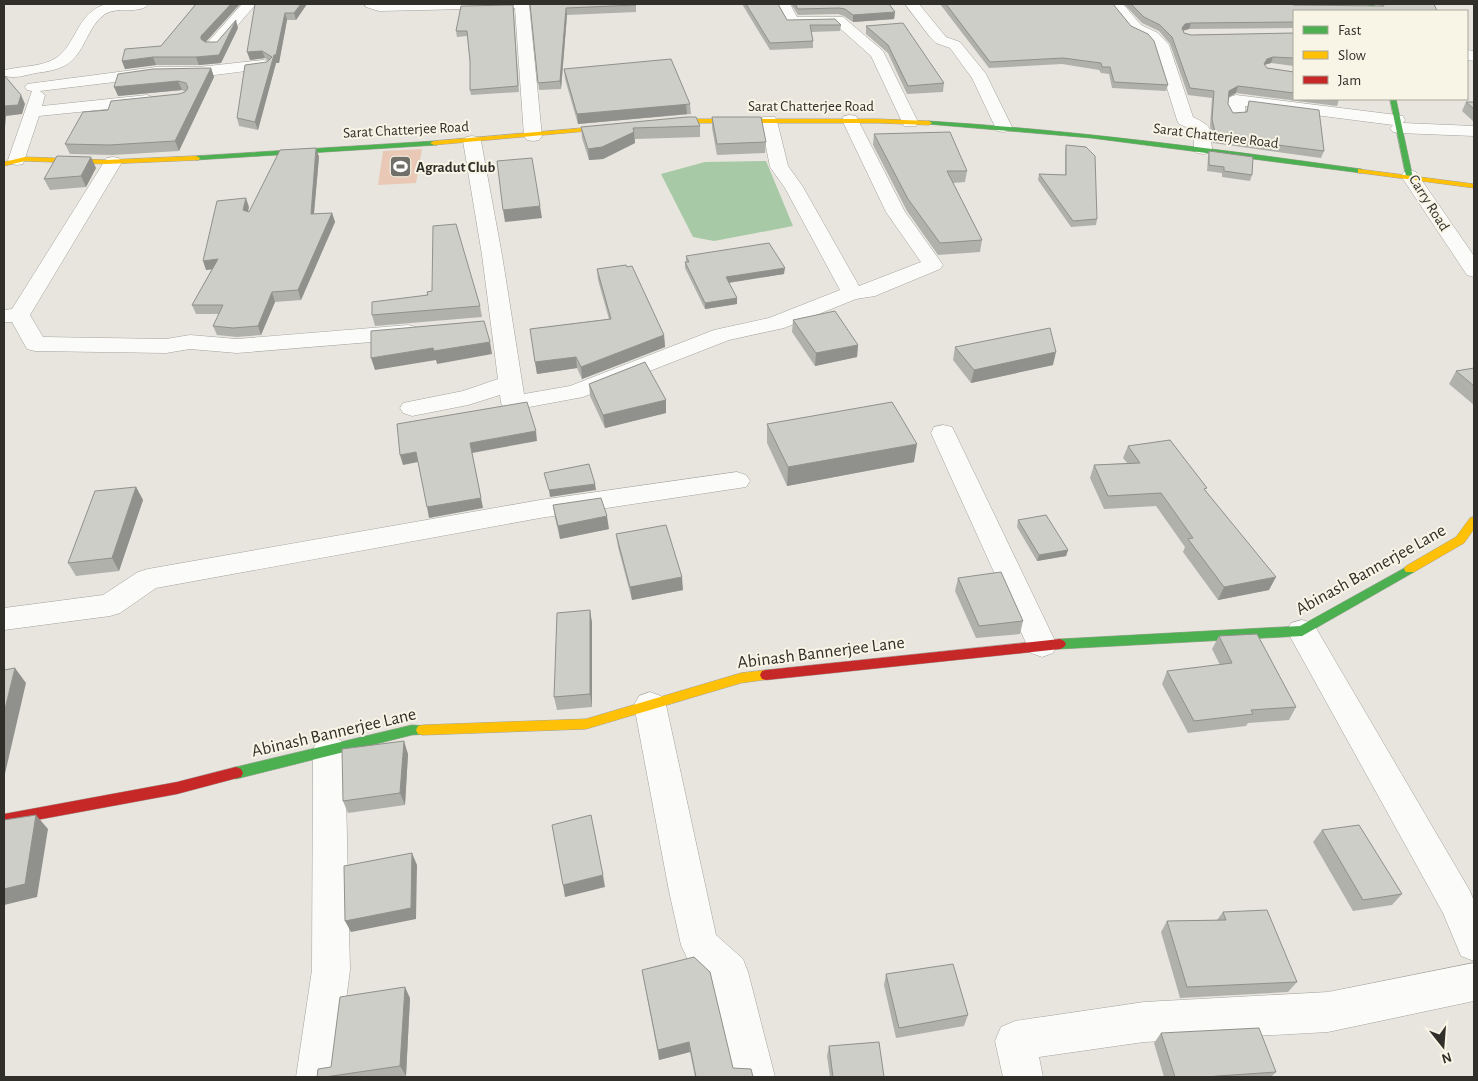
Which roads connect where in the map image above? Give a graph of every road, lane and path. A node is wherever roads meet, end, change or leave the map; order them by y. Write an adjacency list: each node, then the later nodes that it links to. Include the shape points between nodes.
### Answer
1 (142, 4): 15 (street, via 101,10 88,21 66,57 59,62)
2 (249, 4): 13 (street)
3 (371, 4): 29 (street, via 379,7 522,4)
4 (783, 4): 12 (street, via 792,22 838,20)
5 (1116, 4): 31 (street, via 1136,28 1161,45 1185,120 1201,128)
6 (918, 5): 9 (street)
7 (1354, 8): 8 (street)
8 (1372, 8)
9 (926, 23): 10 (street); 27 (street, via 941,40 955,45 980,77)
10 (906, 25)
11 (868, 27): 12 (street)
12 (848, 29): 23 (street, via 878,54)
13 (213, 45)
14 (264, 66): 16 (street, via 156,72)
15 (7, 70): 16 (street)
16 (33, 87): 20 (street, via 38,90)
17 (163, 99): 20 (street)
18 (1236, 99): 25 (street)
19 (1393, 100): 25 (street, Carry Road)
20 (32, 112): 32 (street)
21 (850, 120): 22 (street, Sarat Chatterjee Road); 23 (street, Sarat Chatterjee Road); 37 (street, via 896,212 933,265 868,291)
22 (769, 121): 24 (street, Sarat Chatterjee Road); 37 (street, via 779,167 794,186)
23 (910, 122): 27 (street, Sarat Chatterjee Road)
24 (651, 124)
25 (1398, 124): 28 (street); 34 (street, Carry Road)
26 (633, 125): 29 (street, Sarat Chatterjee Road)
27 (1003, 128): 31 (street, Sarat Chatterjee Road)
28 (1474, 131)
29 (533, 136): 30 (street, Sarat Chatterjee Road)
30 (472, 141): 33 (street, Sarat Chatterjee Road); 40 (street, via 492,255 492,324)
31 (1203, 149): 34 (street, Sarat Chatterjee Road)
32 (15, 161): 33 (street, Sarat Chatterjee Road)
33 (113, 162): 38 (street)
34 (1410, 176): 35 (street, Sarat Chatterjee Road); 36 (street, Carry Road)
35 (1474, 186)
36 (1474, 271)
37 (852, 293): 40 (street, via 776,323 722,335 575,392 513,403)
38 (11, 315): 39 (street, via 35,344 166,346 190,342 237,346)
39 (433, 330)
40 (510, 383): 41 (street, via 468,398)
41 (412, 408)
42 (943, 433): 47 (street)
43 (737, 481): 45 (street, via 540,508 158,577 148,579 110,605)
44 (1474, 521): 46 (street, Abinash Bannerjee Lane, via 1460,540)
45 (4, 619)
46 (1302, 631): 47 (street, Abinash Bannerjee Lane); 51 (street, via 1457,903)
47 (1042, 645): 48 (street, Abinash Bannerjee Lane, via 741,678)
48 (650, 705): 49 (street, Abinash Bannerjee Lane, via 586,724 412,730); 54 (street, via 700,946 729,972)
49 (329, 750): 50 (street, Abinash Bannerjee Lane, via 177,788); 53 (street, via 331,970)
50 (4, 820)
51 (1474, 943)
52 (1474, 982): 55 (street, via 1328,1012 1144,1022 1014,1041)
53 (316, 1077)
54 (755, 1077)
55 (1023, 1077)

